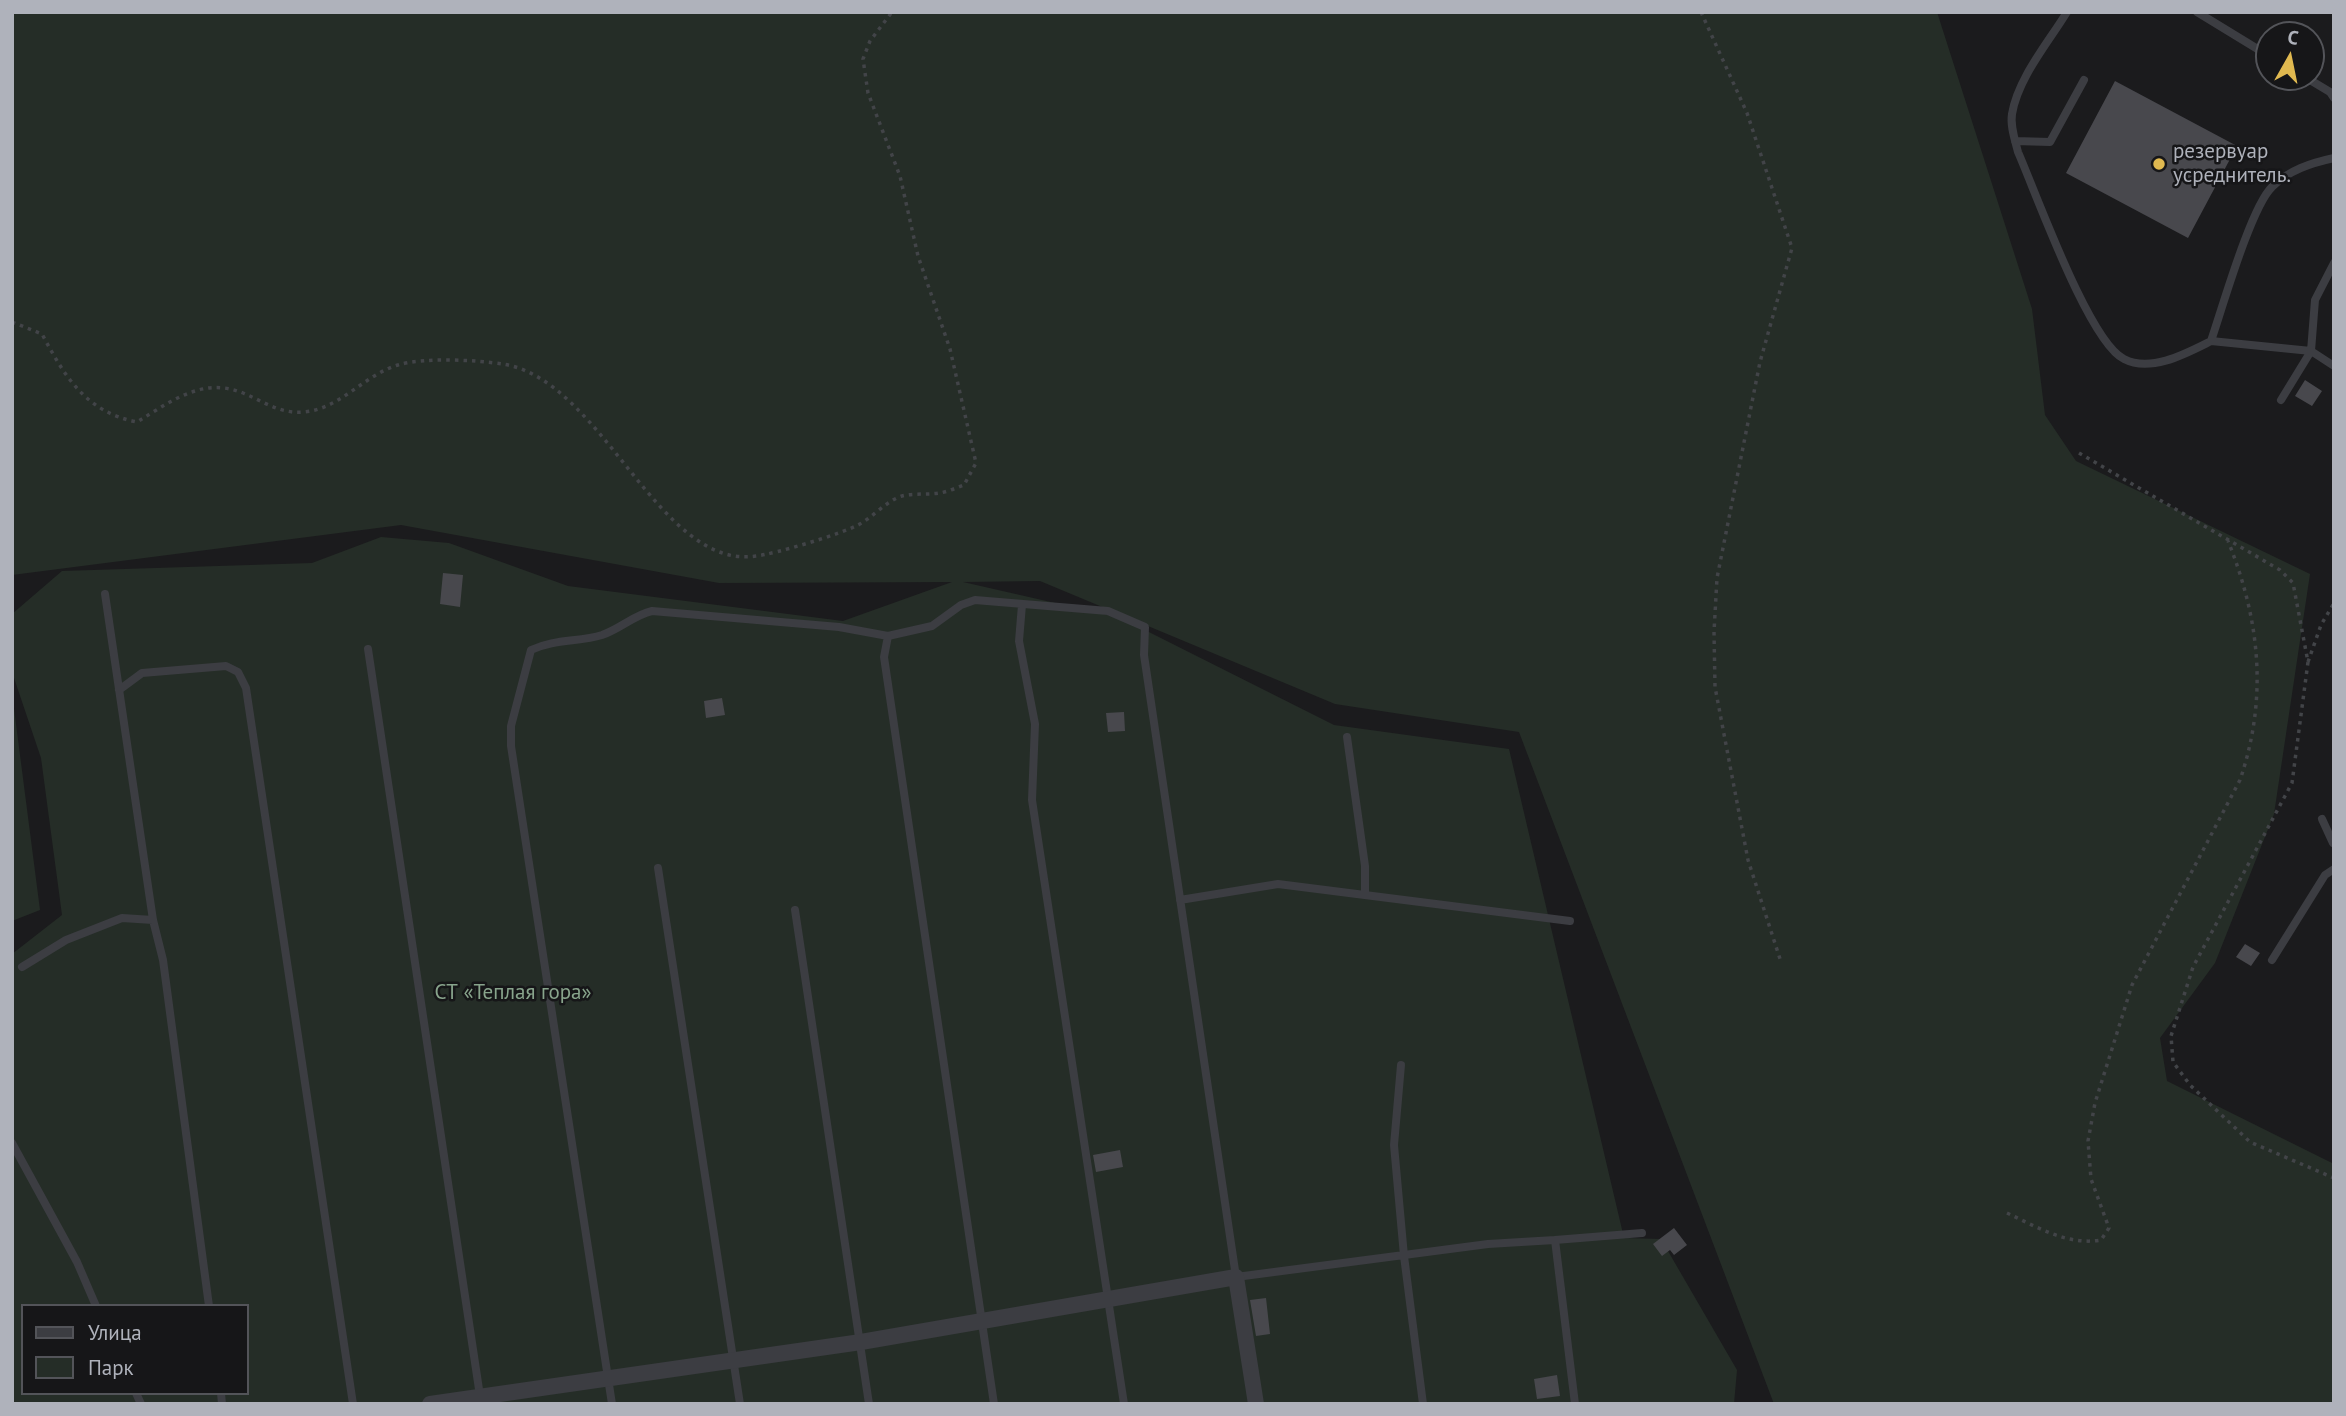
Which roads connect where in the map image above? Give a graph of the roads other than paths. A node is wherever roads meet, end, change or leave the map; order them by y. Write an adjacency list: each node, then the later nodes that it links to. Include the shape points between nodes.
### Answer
1 (2067, 12): 5 (lane, via 2023,84 2012,114)
2 (2197, 12): 3 (lane)
3 (2255, 47)
4 (2084, 80): 5 (lane, via 2050,142)
5 (2015, 141): 8 (lane, via 2092,322 2115,353 2127,361 2147,363 2175,359)
6 (2334, 158): 8 (lane, via 2307,164 2270,188)
7 (2334, 263): 9 (lane, via 2315,300)
8 (2210, 341): 9 (lane)
9 (2311, 351): 10 (lane); 11 (lane)
10 (2334, 366)
11 (2281, 400)
12 (105, 594): 16 (lane)
13 (1022, 605): 14 (lane, via 975,600 932,626); 23 (lane, via 1108,611 1145,627 1144,655); 35 (lane, via 1019,641 1035,724 1032,800)
14 (888, 636): 38 (lane, via 884,657); 41 (lane, via 839,627 652,611 600,636 531,650 511,746)
15 (368, 649): 42 (lane)
16 (119, 690): 25 (lane); 43 (lane, via 142,673 226,666 238,672 246,688)
17 (1348, 737): 22 (lane)
18 (2322, 820): 19 (lane)
19 (2333, 843)
20 (658, 869): 40 (lane)
21 (2334, 869): 27 (lane, via 2325,875)
22 (1365, 894): 23 (lane, via 1278,884); 26 (lane)
23 (1180, 900): 34 (lane)
24 (795, 911): 39 (lane)
25 (153, 920): 28 (lane, via 122,918 66,940); 37 (lane, via 163,960)
26 (1570, 921)
27 (2272, 960)
28 (22, 967)
29 (1401, 1065): 33 (lane, via 1394,1145)
30 (12, 1143): 36 (lane)
31 (1642, 1233): 32 (lane)
32 (1555, 1240): 33 (lane); 52 (lane)
33 (1404, 1256): 34 (lane); 51 (lane)
34 (1236, 1277): 35 (street); 50 (street)
35 (1109, 1299): 38 (street); 49 (lane)
36 (95, 1304)
37 (209, 1304)
38 (981, 1321): 39 (street); 48 (lane)
39 (861, 1342): 40 (street); 47 (lane)
40 (733, 1360): 41 (street); 46 (lane)
41 (608, 1377): 42 (street); 45 (lane)
42 (481, 1400): 44 (street)
43 (353, 1404)
44 (430, 1404)
45 (612, 1404)
46 (740, 1404)
47 (869, 1404)
48 (994, 1404)
49 (1124, 1404)
50 (1256, 1404)
51 (1423, 1404)
52 (1575, 1404)

